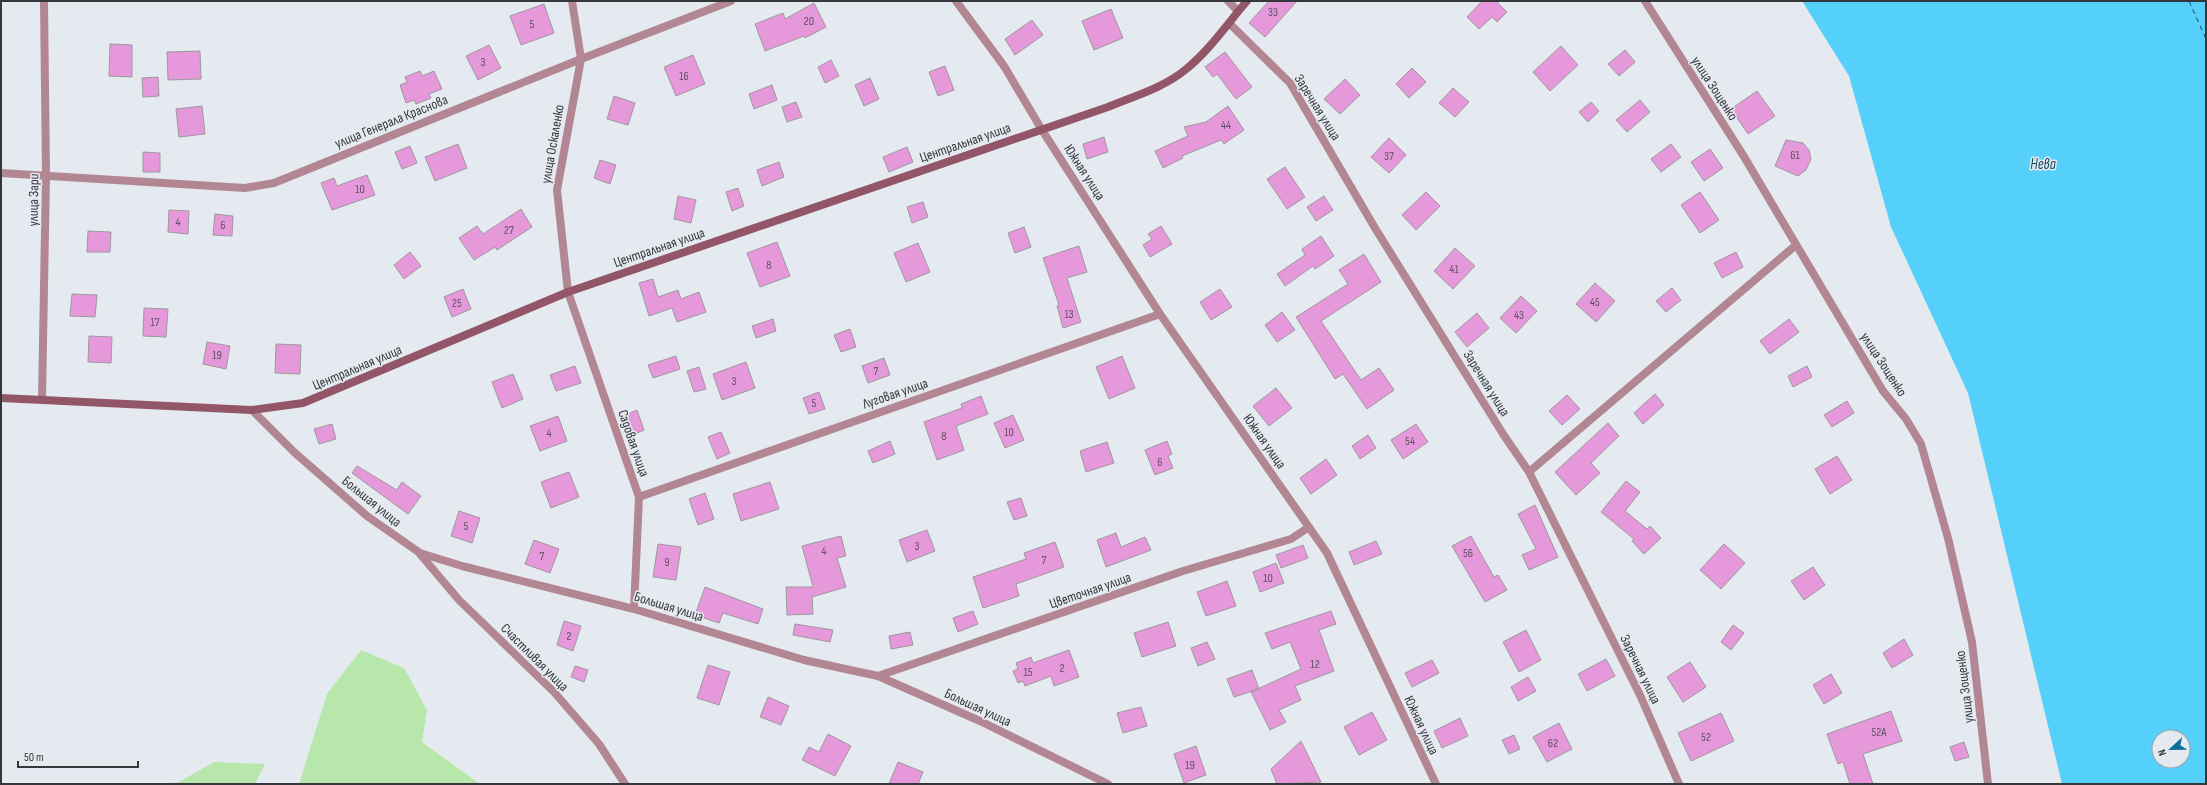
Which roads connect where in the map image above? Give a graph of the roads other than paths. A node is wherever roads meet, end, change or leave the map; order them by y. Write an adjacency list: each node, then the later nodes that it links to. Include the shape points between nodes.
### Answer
1 (44, 1): 13 (street, улица Зари)
2 (572, 1): 10 (street, улица Оскаленко)
3 (731, 1): 10 (street, улица Генерала Краснова)
4 (956, 1): 11 (street, via 1004,66)
5 (1228, 1): 8 (street)
6 (1246, 1): 8 (street, Центральная улица)
7 (1645, 1): 14 (street, улица Зощенко, via 1743,155)
8 (1238, 11): 9 (street, Центральная улица)
9 (1230, 23): 11 (street, Центральная улица, via 1186,70 1165,83 1108,107); 20 (street, Заречная улица, via 1290,83 1379,234)
10 (581, 58): 13 (street, улица Генерала Краснова, via 274,182 245,188); 15 (street, улица Оскаленко, via 556,190)
11 (1042, 130): 15 (street, Центральная улица); 16 (street, Южная улица)
12 (1, 173): 13 (street, улица Генерала Краснова)
13 (46, 175): 18 (street, улица Зари)
14 (1796, 245): 20 (street); 30 (street, улица Зощенко, via 1883,391 1906,419 1921,444 1948,538 1972,642)
15 (568, 292): 19 (street, Центральная улица, via 303,403); 21 (street, Садовая улица)
16 (1160, 314): 21 (street, Луговая улица); 22 (street, Южная улица)
17 (1, 398): 18 (street, Центральная улица)
18 (42, 399): 19 (street, Центральная улица)
19 (252, 410): 23 (street, Большая улица, via 294,452 367,516)
20 (1529, 472): 29 (street, Заречная улица, via 1640,695)
21 (639, 497): 24 (street, Садовая улица)
22 (1309, 526): 25 (street, Цветочная улица, via 1291,539 1182,571); 28 (street, Южная улица, via 1327,552)
23 (420, 553): 24 (street, Большая улица); 26 (street, Счастливая улица, via 459,600 559,698 599,744)
24 (634, 609): 25 (street, Большая улица, via 804,660)
25 (878, 676): 27 (street, Большая улица, via 980,721)
26 (625, 784)
27 (1108, 784)
28 (1436, 784)
29 (1679, 784)
30 (1988, 784)

